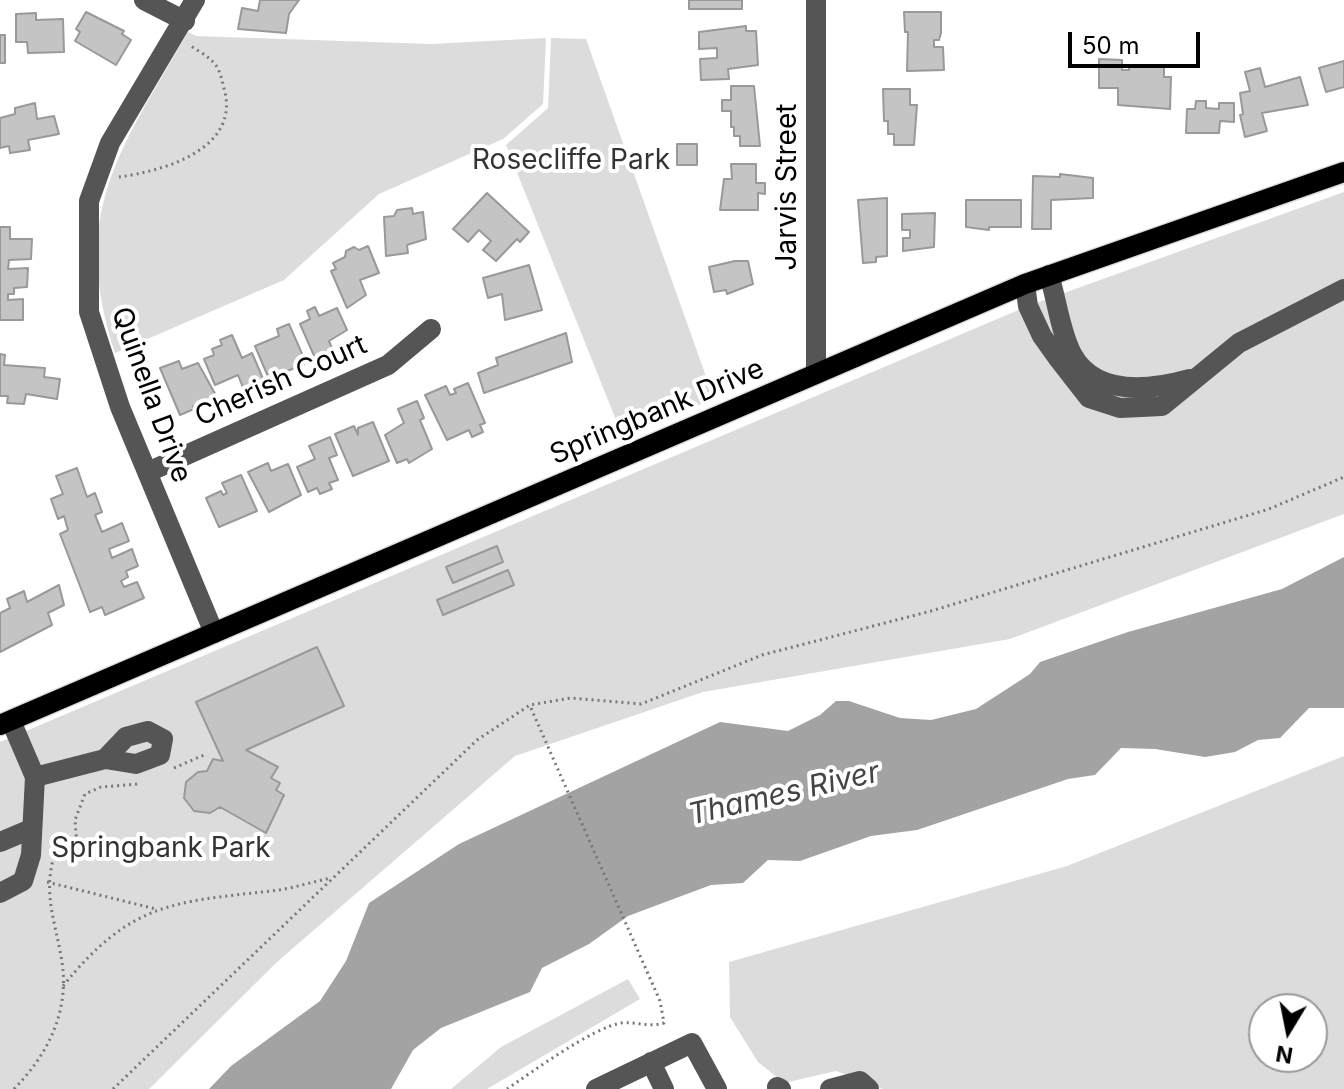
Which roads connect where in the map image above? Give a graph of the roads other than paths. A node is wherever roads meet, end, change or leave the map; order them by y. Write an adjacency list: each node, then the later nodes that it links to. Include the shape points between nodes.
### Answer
1 (144, 0): 4 (street)
2 (195, 0): 4 (street, Quinella Drive)
3 (816, 0): 10 (street, Jarvis Street)
4 (180, 28): 12 (street, Quinella Drive, via 110,143 89,201 89,312)
5 (1344, 172): 6 (main road, Springbank Drive)
6 (1049, 275): 7 (main road, Springbank Drive); 11 (street, via 1071,352 1086,374 1114,386 1156,388)
7 (1025, 284): 10 (main road, Springbank Drive); 11 (street, via 1042,336 1089,398 1120,408 1162,406)
8 (1344, 289): 11 (street, via 1239,343)
9 (431, 329): 12 (street, Cherish Court, via 388,365)
10 (816, 374): 13 (main road, Springbank Drive)
11 (1198, 377)
12 (148, 472): 13 (street, Quinella Drive)
13 (214, 633): 14 (main road, Springbank Drive)
14 (5, 723): 16 (street)
15 (105, 759): 16 (street)
16 (35, 777): 17 (street)
17 (31, 829): 18 (street); 19 (street, via 23,881)
18 (0, 842)
19 (0, 893)
20 (651, 1062): 21 (street); 22 (street); 23 (street, via 692,1043)
21 (605, 1087)
22 (664, 1089)
23 (717, 1089)
24 (830, 1089): 25 (street, via 860,1081)
25 (869, 1089)

